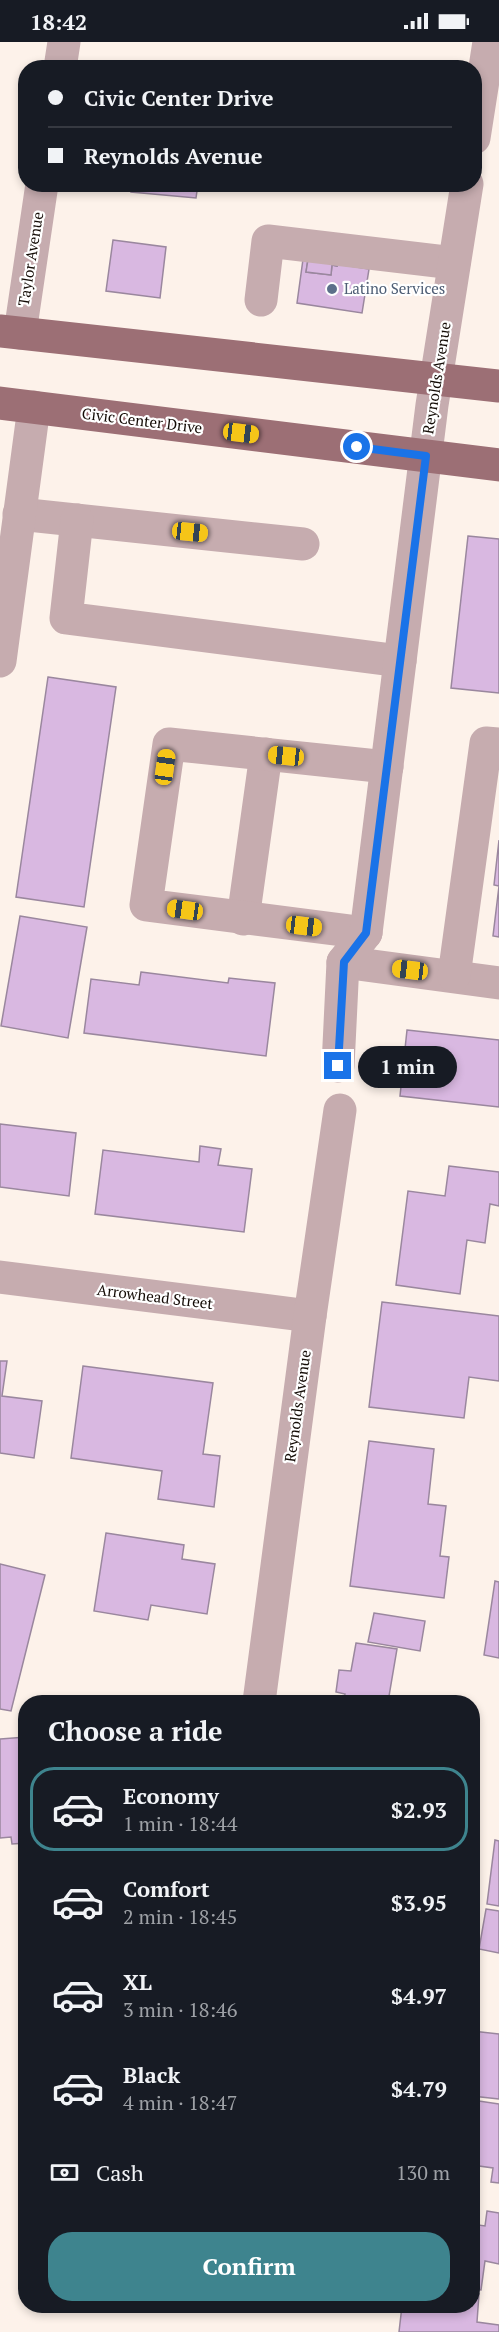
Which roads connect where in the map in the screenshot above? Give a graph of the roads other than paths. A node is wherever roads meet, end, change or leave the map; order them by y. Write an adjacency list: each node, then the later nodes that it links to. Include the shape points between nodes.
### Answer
1 (64, 42): 3 (street)
2 (489, 42): 4 (street)
3 (61, 60)
4 (482, 87)
5 (40, 192): 9 (street, Taylor Avenue)
6 (466, 192): 7 (street, Reynolds Avenue)
7 (454, 264): 8 (street, via 268,241); 10 (street, Reynolds Avenue)
8 (261, 300)
9 (10, 332): 10 (main road)
10 (436, 379): 11 (main road); 14 (street, Reynolds Avenue)
11 (499, 386)
12 (0, 403): 13 (main road, Civic Center Drive)
13 (34, 407): 14 (main road, Civic Center Drive); 16 (street)
14 (426, 456): 15 (main road, Civic Center Drive); 20 (street, Reynolds Avenue)
15 (499, 465)
16 (19, 514): 17 (street); 19 (street)
17 (77, 520): 18 (street); 20 (street, via 66,618)
18 (303, 544)
19 (0, 661)
20 (400, 661): 23 (street, Reynolds Avenue)
21 (499, 744): 27 (street, via 486,742)
22 (266, 754): 23 (street); 24 (street); 24 (street, via 169,744 147,894 146,905)
23 (387, 767): 25 (street, Reynolds Avenue)
24 (243, 919): 25 (street)
25 (366, 933): 26 (street, Reynolds Avenue)
26 (344, 962): 27 (street); 29 (street)
27 (454, 976): 28 (street)
28 (499, 984)
29 (338, 1066)
30 (340, 1110): 32 (street, Reynolds Avenue)
31 (0, 1277): 32 (street, Arrowhead Street)
32 (310, 1316): 33 (street, Reynolds Avenue)
33 (260, 1695)

